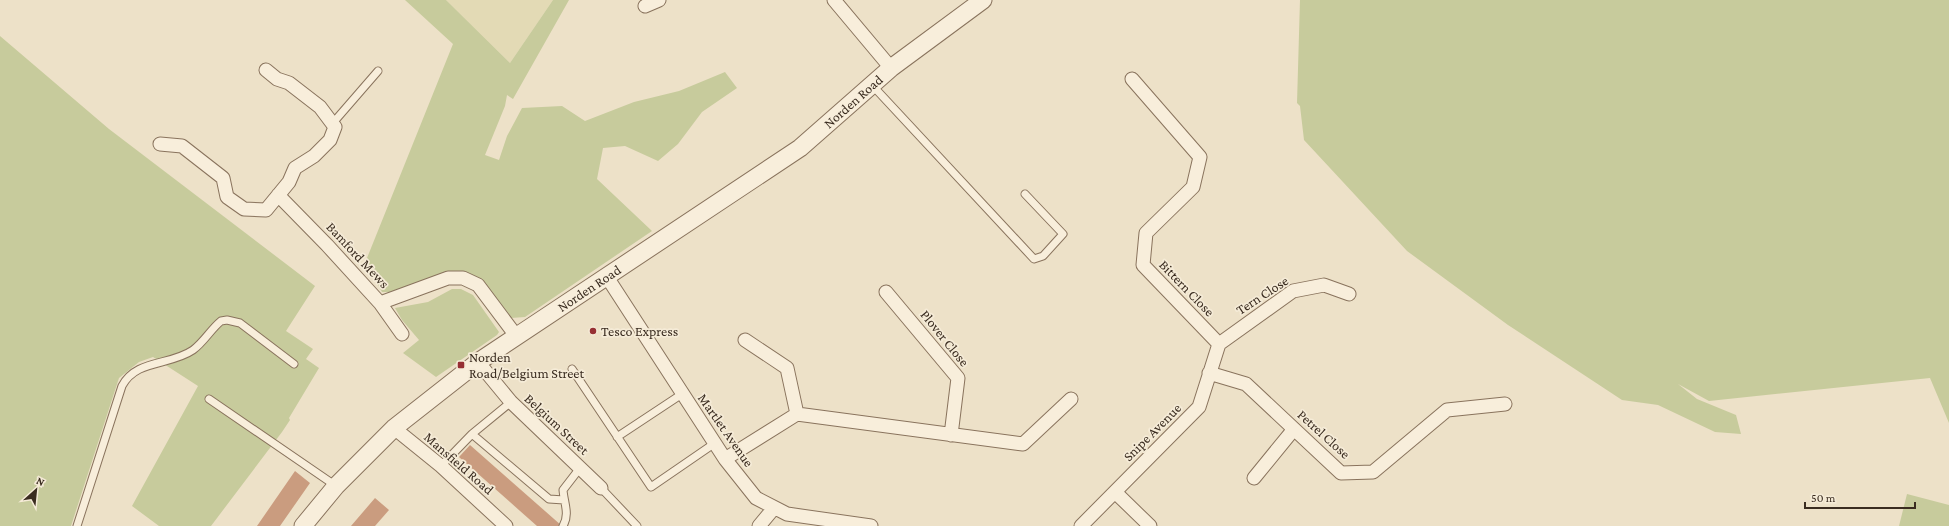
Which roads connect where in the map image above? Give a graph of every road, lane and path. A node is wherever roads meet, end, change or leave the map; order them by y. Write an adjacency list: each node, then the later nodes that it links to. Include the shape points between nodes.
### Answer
1 (659, 0): 4 (street)
2 (834, 0): 5 (street)
3 (983, 0): 5 (street, Norden Road)
4 (645, 6)
5 (891, 68): 9 (street, Norden Road)
6 (266, 70): 10 (street, via 277,79 289,83 320,107)
7 (378, 71): 10 (lane)
8 (1132, 78): 21 (street, Bittern Close, via 1200,157 1193,187 1146,233 1143,265)
9 (872, 85): 12 (lane, via 1034,259 1042,256 1063,234); 14 (street, Norden Road, via 800,148)
10 (332, 124): 13 (street, via 334,127 330,140 314,156 295,168 289,182)
11 (160, 144): 13 (street, via 182,146 217,173 223,178 227,197 244,209 266,210)
12 (1025, 194)
13 (278, 195): 17 (street, Bamford Mews)
14 (607, 277): 19 (street, Norden Road); 26 (street, Martlet Avenue)
15 (886, 292): 35 (street, Plover Close, via 958,378)
16 (1349, 294): 21 (street, Tern Close, via 1324,285 1293,291)
17 (380, 303): 18 (street); 19 (street, Bamford Mews, via 448,278 463,278 478,286)
18 (402, 334)
19 (517, 337): 22 (street, Norden Road)
20 (745, 340): 31 (street, via 787,368)
21 (1219, 344): 25 (street, Snipe Avenue)
22 (478, 362): 29 (street, Belgium Street); 32 (street, Norden Road)
23 (294, 364): 48 (lane, via 240,323 227,320 221,321 194,349 130,373 122,386)
24 (572, 369): 36 (lane)
25 (1210, 373): 33 (street, Petrel Close, via 1246,384); 44 (street, Snipe Avenue, via 1199,408)
26 (682, 394): 36 (lane); 37 (street, Martlet Avenue)
27 (209, 399): 42 (lane)
28 (1071, 399): 35 (street, via 1023,444)
29 (511, 402): 34 (lane); 40 (street, Belgium Street)
30 (1505, 404): 33 (street, Petrel Close, via 1448,410 1374,472 1341,473)
31 (797, 414): 35 (street); 38 (street)
32 (394, 428): 39 (street, Mansfield Road); 42 (street, Norden Road)
33 (1294, 429): 41 (street)
34 (472, 434): 39 (lane); 45 (lane, via 549,499)
35 (951, 435)
36 (617, 436): 37 (lane, via 651,487)
37 (715, 443): 38 (street, Martlet Avenue)
38 (725, 459): 46 (street, Martlet Avenue, via 756,498)
39 (441, 466): 47 (street, Mansfield Road)
40 (580, 468): 43 (street, Belgium Street); 45 (lane, via 563,490)
41 (1254, 478)
42 (336, 486): 49 (street, Norden Road)
43 (601, 488): 51 (lane)
44 (1115, 492): 54 (street, Snipe Avenue); 55 (street)
45 (564, 500): 50 (lane, via 568,513)
46 (774, 508): 52 (street); 53 (street, Martlet Avenue, via 787,514)
47 (503, 525)
48 (77, 526)
49 (303, 526)
50 (563, 526)
51 (637, 526)
52 (759, 526)
53 (871, 526)
54 (1081, 526)
55 (1150, 526)

